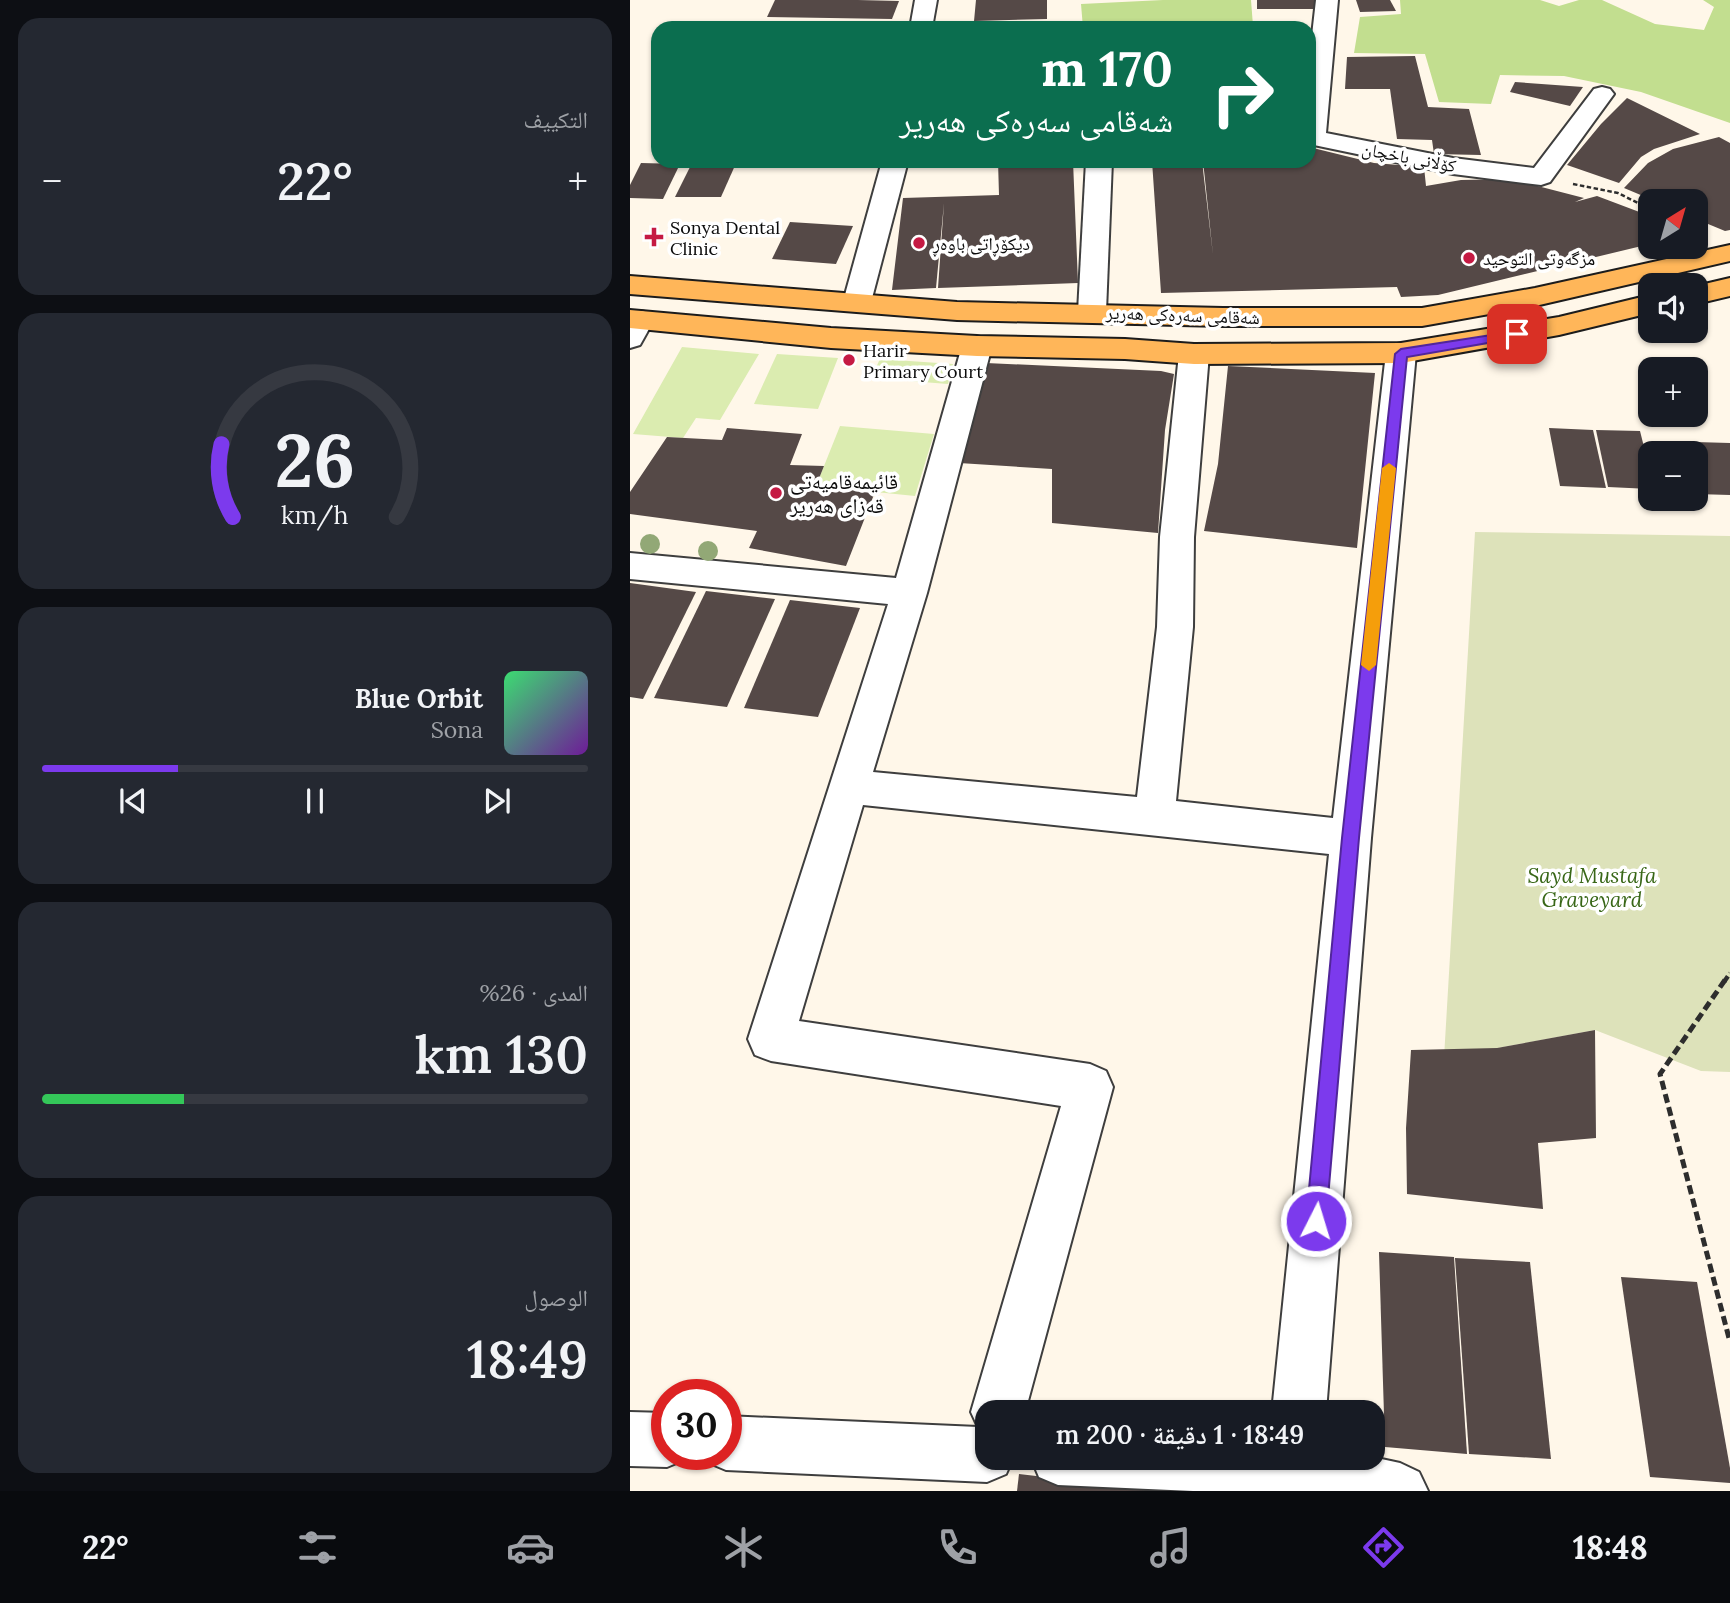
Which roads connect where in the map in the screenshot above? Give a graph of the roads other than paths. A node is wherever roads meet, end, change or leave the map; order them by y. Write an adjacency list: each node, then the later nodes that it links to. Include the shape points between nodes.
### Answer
1 (926, 0): 3 (street)
2 (1327, 0): 4 (street, کۆڵانی باخچان)
3 (922, 21)
4 (1316, 94)
5 (1602, 94): 6 (street, کۆڵانی باخچان, via 1541,177 1453,166)
6 (1316, 138)
7 (893, 168): 16 (street)
8 (1099, 168): 18 (street)
9 (1730, 253): 10 (main road, شەقامی سەرەکی هەریر)
10 (1682, 273)
11 (1638, 282): 18 (main road, شەقامی سەرەکی هەریر, via 1422,317)
12 (630, 285): 14 (main road, شەقامی سەرەکی هەریر)
13 (1730, 287): 15 (main road)
14 (689, 290): 16 (main road, شەقامی سەرەکی هەریر); 19 (main road)
15 (1708, 292)
16 (857, 302): 18 (main road, شەقامی سەرەکی هەریر, via 957,311)
17 (1638, 307): 23 (main road, شەقامی سەرەکی هەریر)
18 (1092, 312)
19 (672, 325): 20 (main road, شەقامی سەرەکی هەریر); 21 (main road, شەقامی سەرەکی هەریر)
20 (633, 326)
21 (977, 346): 22 (main road, شەقامی سەرەکی هەریر); 25 (street)
22 (1194, 354): 23 (main road, شەقامی سەرەکی هەریر); 27 (street, via 1177,537 1175,627)
23 (1401, 354): 28 (street)
24 (630, 566): 25 (street)
25 (909, 593): 26 (street)
26 (849, 787): 27 (street); 29 (street, via 771,1039 1090,1087)
27 (1155, 816): 28 (street)
28 (1350, 838): 30 (street)
29 (1001, 1400)
30 (1300, 1400)
31 (630, 1439): 32 (street)
32 (651, 1440)
33 (742, 1443): 34 (street)
34 (975, 1443)
35 (1320, 1470): 36 (street)
36 (1400, 1491)

